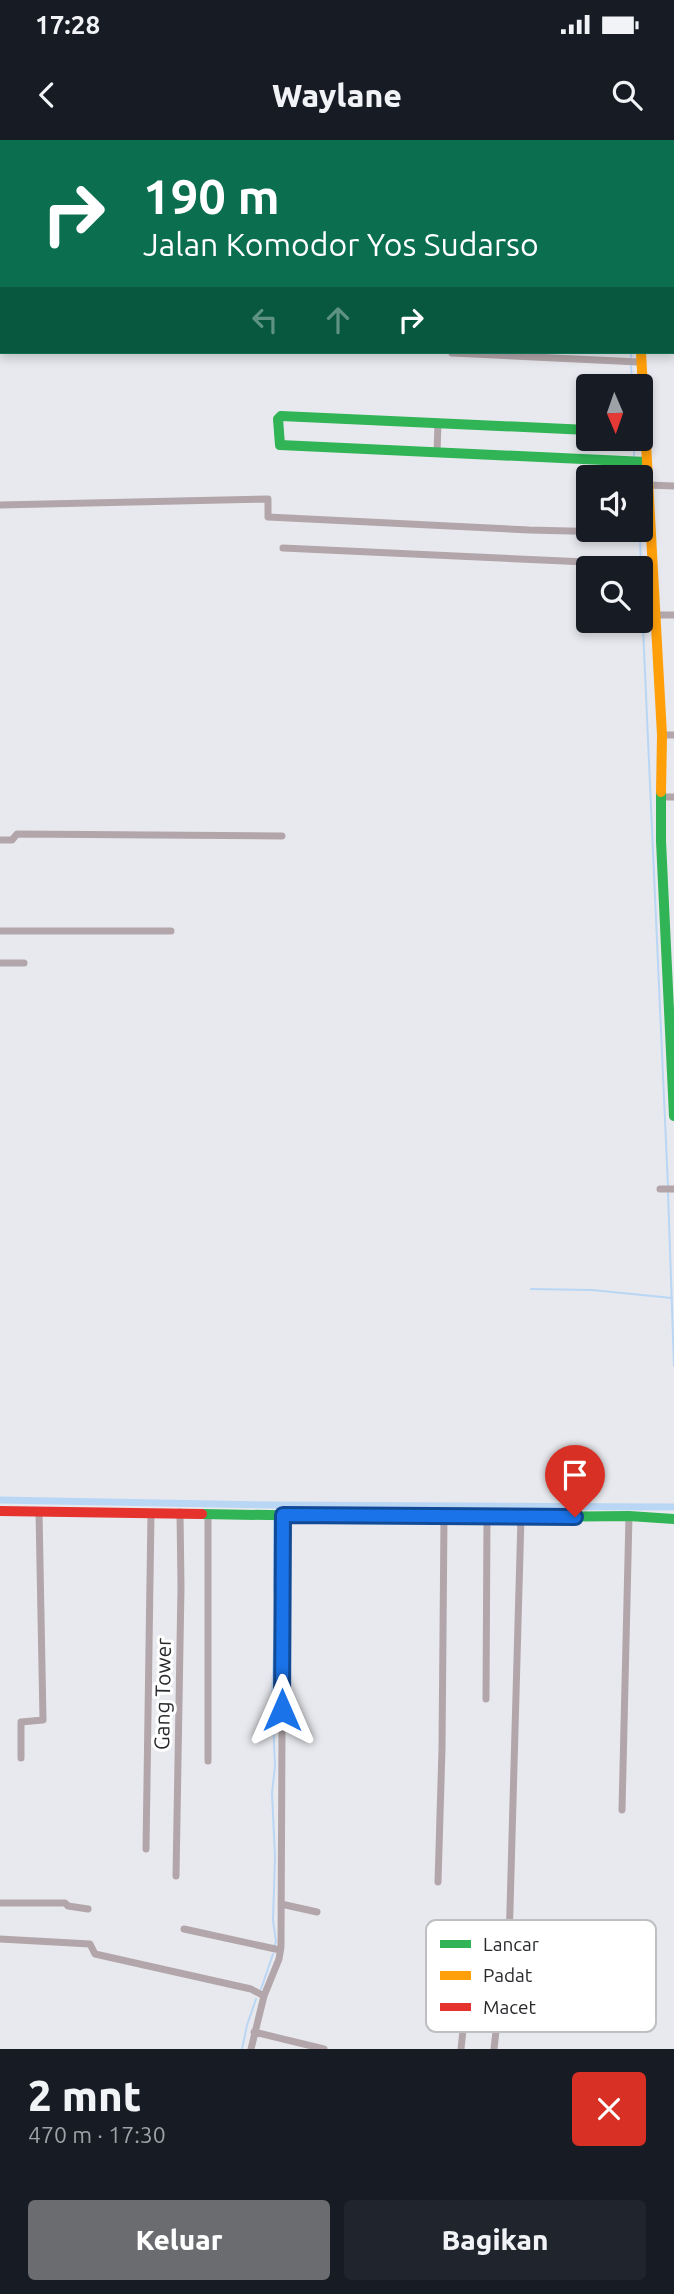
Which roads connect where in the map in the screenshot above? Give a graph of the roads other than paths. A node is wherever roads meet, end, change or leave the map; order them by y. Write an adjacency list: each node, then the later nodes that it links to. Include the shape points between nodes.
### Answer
1 (474, 354): 2 (street)
2 (640, 358)
3 (438, 423): 4 (street); 6 (street); 6 (street, via 278,419 280,445)
4 (576, 429)
5 (640, 452): 7 (street)
6 (437, 453): 7 (street)
7 (638, 462): 8 (street)
8 (639, 465)
9 (653, 485): 10 (street)
10 (674, 486)
11 (0, 505): 12 (street, via 268,499 268,517)
12 (576, 531)
13 (283, 548): 14 (street)
14 (576, 562)
15 (654, 615): 16 (street); 17 (street)
16 (674, 615)
17 (662, 735): 18 (street); 19 (street)
18 (674, 735)
19 (661, 797): 20 (street); 27 (street)
20 (674, 797)
21 (282, 836): 22 (street, via 17,834 12,840)
22 (0, 840)
23 (0, 931): 24 (street)
24 (171, 931)
25 (0, 963): 26 (street)
26 (24, 963)
27 (674, 1116)
28 (662, 1189): 29 (street)
29 (673, 1189)
30 (0, 1511): 31 (street)
31 (39, 1512): 32 (street); 42 (street, via 43,1720 21,1722)
32 (151, 1513): 33 (street); 45 (street)
33 (180, 1513): 34 (street); 46 (street, Gang Tower)
34 (208, 1513): 35 (street); 43 (street)
35 (277, 1515): 37 (street); 49 (street)
36 (629, 1516): 39 (street); 40 (street); 44 (street)
37 (444, 1517): 38 (street); 47 (street)
38 (487, 1517): 39 (street); 41 (street)
39 (521, 1517): 52 (street)
40 (674, 1519)
41 (486, 1699)
42 (21, 1758)
43 (208, 1761)
44 (622, 1810)
45 (146, 1850)
46 (176, 1876)
47 (438, 1882)
48 (0, 1903): 50 (street, via 65,1903)
49 (281, 1904): 51 (street); 55 (street)
50 (88, 1909)
51 (317, 1912)
52 (510, 1920)
53 (184, 1929): 55 (street)
54 (0, 1940): 56 (street, via 90,1944 95,1954 251,1989)
55 (280, 1950): 56 (street)
56 (264, 1996): 57 (street)
57 (254, 2032): 58 (street); 59 (street)
58 (251, 2049)
59 (324, 2049)

